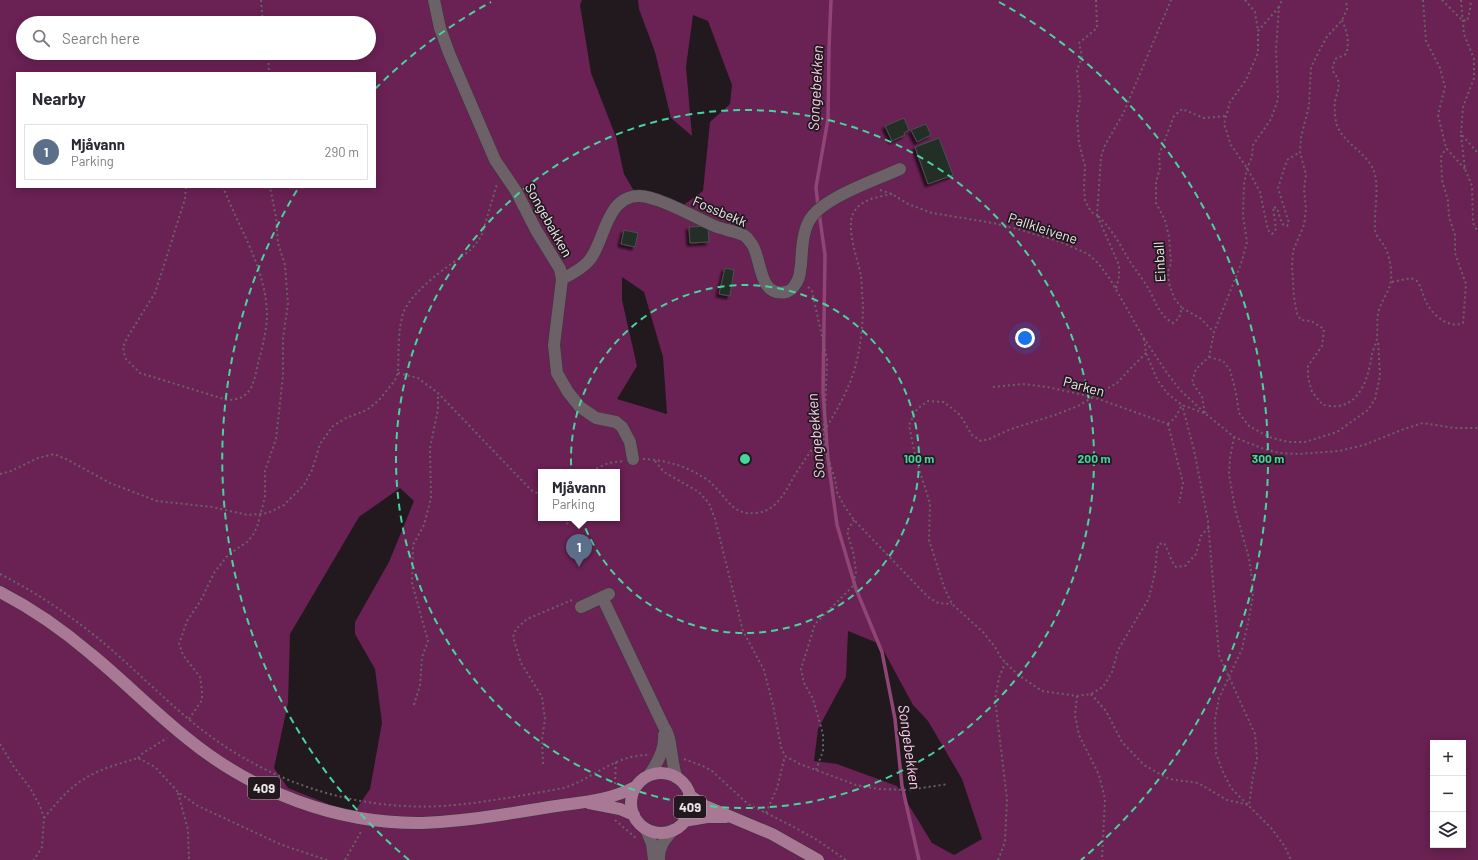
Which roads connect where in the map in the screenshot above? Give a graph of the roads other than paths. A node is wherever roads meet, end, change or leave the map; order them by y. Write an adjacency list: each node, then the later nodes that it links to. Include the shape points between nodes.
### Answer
1 (434, 0): 3 (street, Songebakken, via 449,53 485,137 502,171 560,269)
2 (900, 169): 3 (street, Fossbekk, via 832,199 813,215 803,240 799,277 788,292 775,292 765,283 753,245 743,235 646,197 637,196 617,205 592,257 585,265)
3 (562, 279): 4 (street, Songebakken, via 554,344 557,373 580,407 596,418 616,422 622,427 630,442)
4 (633, 459)
5 (0, 592): 12 (main road, 409, via 31,609 74,639 192,742 226,767 285,797 325,810 369,819 421,823 454,821)
6 (579, 603): 7 (street, via 606,596 664,727)
7 (665, 756): 8 (street); 9 (street)
8 (649, 775): 9 (main road, 409, via 664,773); 10 (main road, 409)
9 (677, 778): 11 (main road, 409, via 685,785)
10 (636, 787): 12 (main road, 409, via 618,795); 13 (main road, via 631,798)
11 (689, 795): 14 (main road, 409, via 703,805); 15 (main road, 409, via 690,808)
12 (588, 802): 13 (main road, 409)
13 (634, 815): 16 (main road, 409)
14 (729, 817): 15 (main road, 409); 20 (main road, 409, via 772,834)
15 (684, 820): 17 (main road, 409)
16 (646, 829): 17 (main road, 409, via 659,832); 18 (street, via 652,844)
17 (673, 830): 19 (street, via 663,841)
18 (654, 860)
19 (659, 860)
20 (818, 860)

